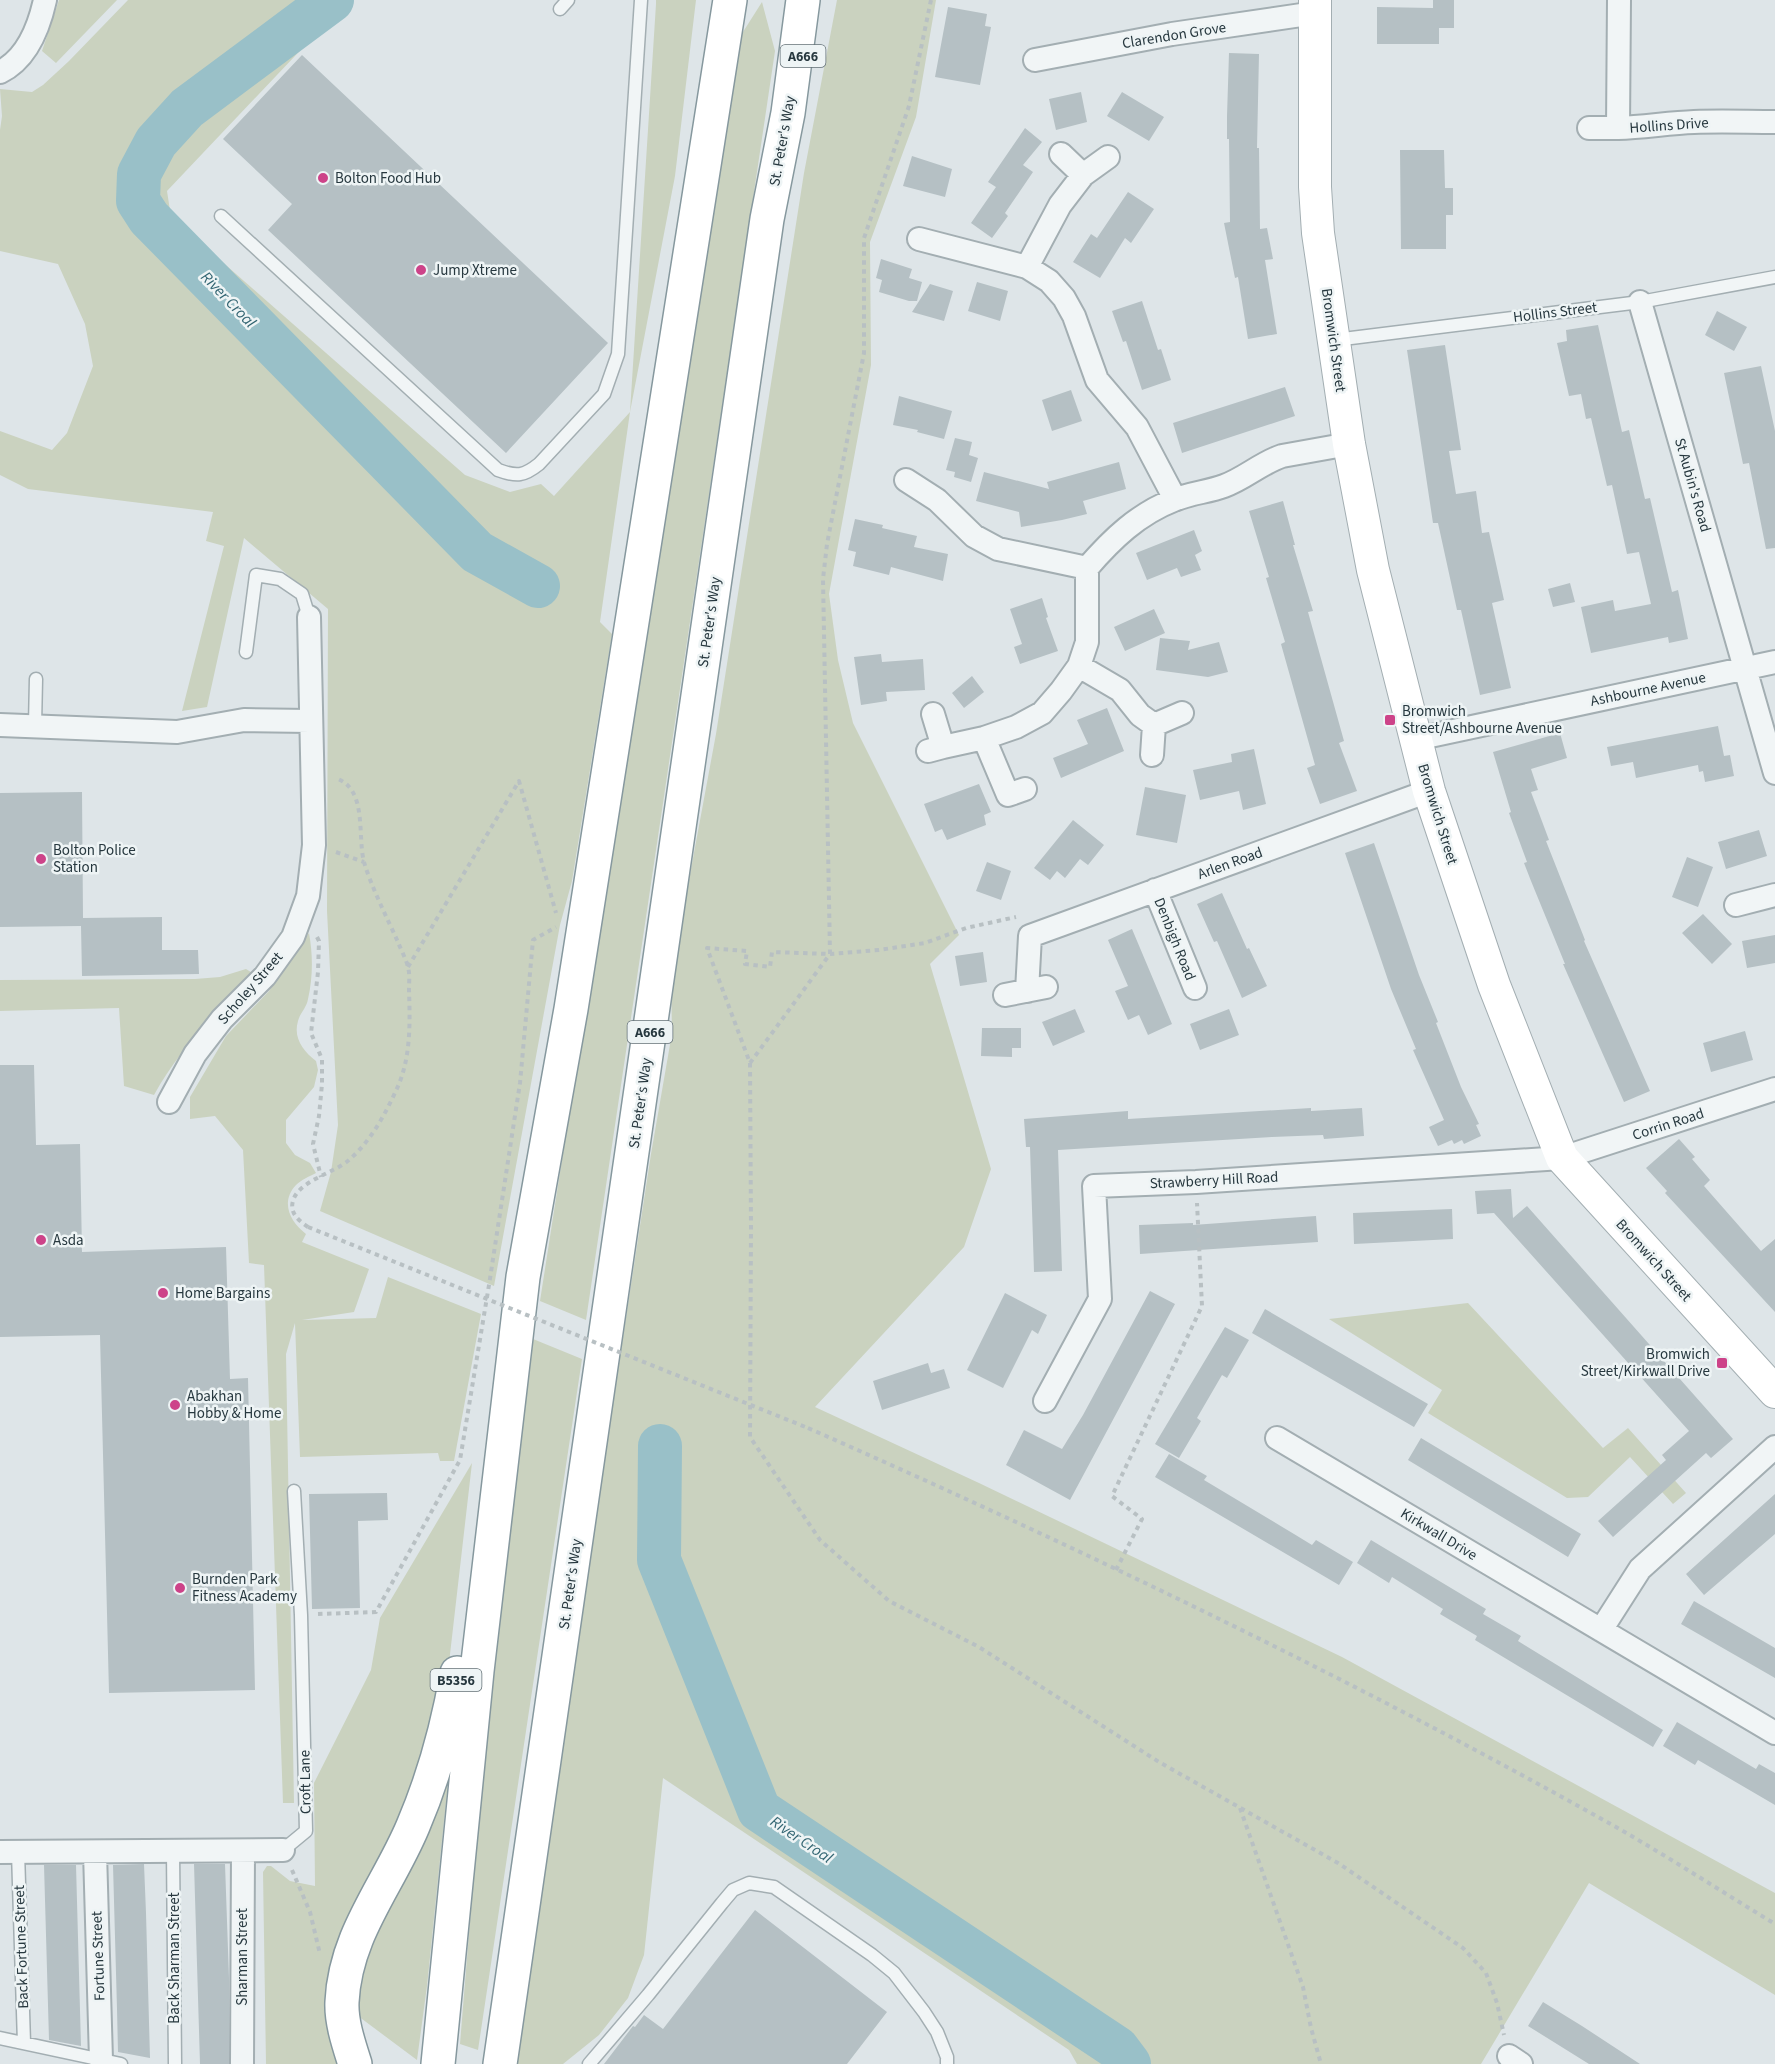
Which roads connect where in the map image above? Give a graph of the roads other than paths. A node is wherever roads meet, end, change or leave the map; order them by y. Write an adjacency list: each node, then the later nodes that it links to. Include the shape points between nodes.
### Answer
1 (45, 0): 9 (street, via 26,49)
2 (641, 0): 17 (lane, via 618,354 604,394 528,473 513,475 498,470)
3 (730, 0): 53 (highway, via 571,1009)
4 (803, 0): 10 (highway, St. Peter's Way / A666)
5 (817, 0): 10 (highway, A666)
6 (1619, 0): 13 (street, Hollins Drive)
7 (1315, 6): 8 (street, Clarendon Grove); 22 (street, Bromwich Street, via 1316,210)
8 (1035, 60)
9 (0, 72)
10 (788, 113): 73 (highway, St. Peter's Way / A666, via 767,219)
11 (1775, 122): 13 (street, Hollins Drive, via 1664,123)
12 (1589, 128): 13 (street)
13 (1618, 128)
14 (1061, 154): 16 (street)
15 (1108, 157): 16 (street)
16 (1083, 176): 19 (street, via 1060,205)
17 (221, 216)
18 (919, 239): 19 (street)
19 (1027, 267): 25 (street, via 1049,281 1064,298 1097,380 1137,427)
20 (1775, 278): 21 (lane, Hollins Street)
21 (1640, 302): 22 (lane, Hollins Street); 31 (street, St Aubin's Road)
22 (1334, 340): 23 (street, Bromwich Street)
23 (1349, 444): 25 (street, via 1282,456 1225,486); 40 (street, Bromwich Street, via 1373,570)
24 (906, 480): 26 (street, via 937,500 974,536 998,549)
25 (1175, 499): 26 (street, via 1137,518)
26 (1087, 568): 30 (street, via 1087,642)
27 (309, 617): 28 (lane, via 302,594 280,579 256,575); 35 (street, Scholey Street)
28 (246, 652)
29 (1775, 662): 31 (street, Ashbourne Avenue)
30 (1079, 666): 36 (street, via 1120,690 1140,715); 39 (street, via 1042,713)
31 (1746, 668): 40 (street, Ashbourne Avenue); 42 (street, St Aubin's Road)
32 (36, 679): 38 (lane)
33 (1182, 712): 36 (street)
34 (933, 714): 39 (street, via 936,749)
35 (310, 721): 38 (street, via 244,720 177,732); 51 (street, Scholey Street, via 314,845 303,910 293,937 265,976 222,1019 195,1054)
36 (1154, 724): 41 (street)
37 (0, 725): 38 (street)
38 (35, 725)
39 (984, 738): 43 (street, via 1008,795)
40 (1416, 739): 44 (street, Bromwich Street)
41 (1152, 755)
42 (1775, 773)
43 (1025, 789)
44 (1429, 791): 45 (street, Arlen Road); 52 (street, Bromwich Street, via 1494,985)
45 (1155, 890): 48 (street, Denbigh Road); 49 (street, Arlen Road, via 1037,933)
46 (1775, 895): 47 (street)
47 (1736, 905)
48 (1195, 988)
49 (1026, 991)
50 (1775, 1089): 52 (street, Corrin Road)
51 (169, 1102)
52 (1562, 1158): 54 (street, Bromwich Street); 55 (street, Strawberry Hill Road, via 1094,1186 1100,1299)
53 (523, 1277): 68 (highway, via 477,1671); 72 (highway, B5356, via 450,1716 413,1827 357,1934 347,1966 342,2004)
54 (1775, 1392)
55 (1045, 1401)
56 (1276, 1438): 59 (street, Kirkwall Drive)
57 (1775, 1447): 59 (street, via 1640,1569)
58 (294, 1491): 61 (lane, Croft Lane, via 306,1831)
59 (1601, 1630): 60 (street, Kirkwall Drive)
60 (1775, 1733)
61 (283, 1850): 63 (street)
62 (173, 1851): 63 (street); 65 (street); 70 (lane, Back Sharman Street)
63 (243, 1851): 71 (street, Sharman Street)
64 (9, 1852): 65 (street); 67 (lane, Back Fortune Street)
65 (95, 1852): 69 (street, Fortune Street)
66 (0, 2038): 67 (lane)
67 (24, 2043): 69 (lane)
68 (439, 2055)
69 (111, 2062)
70 (175, 2064)
71 (242, 2064)
72 (355, 2064)
73 (500, 2064)
74 (589, 2064): 75 (lane, via 733,1890 749,1883 774,1887 894,1973 937,2032)
75 (947, 2064)

